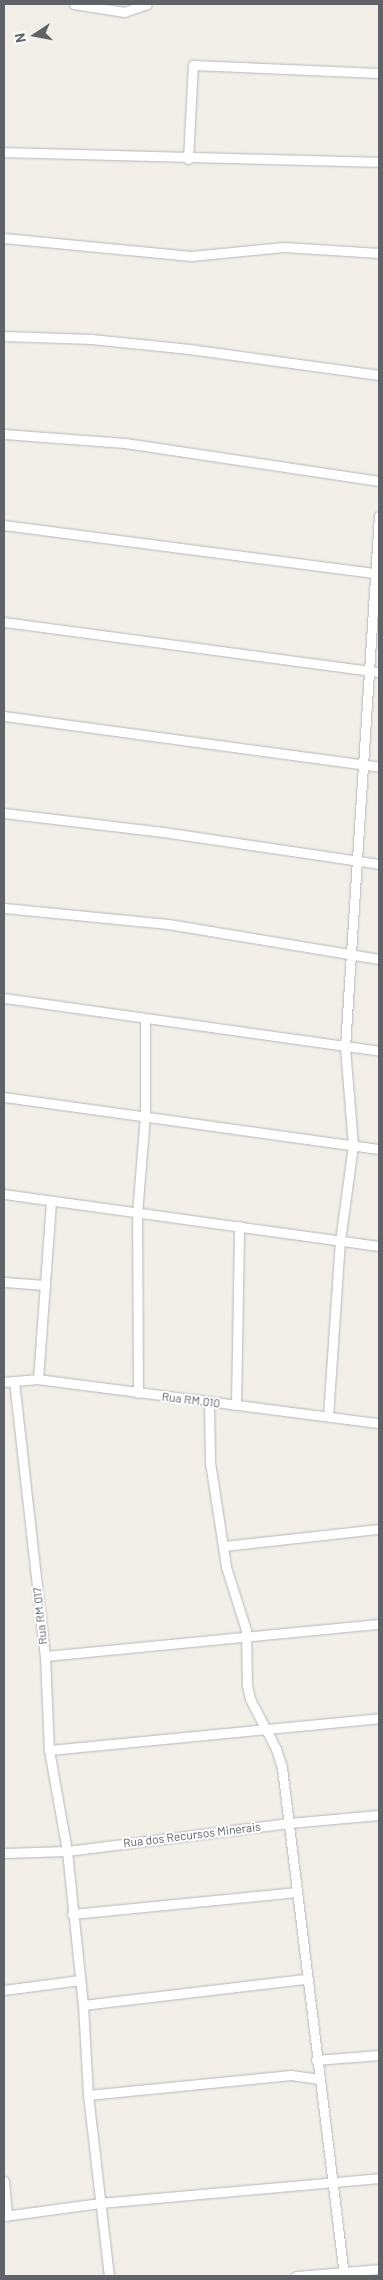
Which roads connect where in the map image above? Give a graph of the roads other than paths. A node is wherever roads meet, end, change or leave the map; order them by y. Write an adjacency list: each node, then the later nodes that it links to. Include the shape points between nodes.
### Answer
1 (74, 4): 2 (street, via 124,12)
2 (147, 4)
3 (379, 73): 5 (street, via 193,65)
4 (4, 152): 5 (street)
5 (188, 159): 6 (street)
6 (379, 162)
7 (4, 238): 8 (street, via 191,256 284,246)
8 (379, 253)
9 (4, 336): 10 (street, via 91,339 189,349)
10 (379, 375)
11 (4, 434): 12 (street, via 125,442)
12 (379, 481)
13 (379, 516): 15 (street)
14 (4, 525): 15 (street)
15 (378, 574): 17 (street)
16 (4, 622): 17 (street)
17 (369, 671): 18 (street); 20 (street)
18 (379, 672)
19 (4, 716): 20 (street)
20 (363, 765): 21 (street); 23 (street)
21 (379, 767)
22 (4, 813): 23 (street, via 164,832)
23 (357, 862): 24 (street); 26 (street)
24 (379, 864)
25 (4, 908): 26 (street, via 168,924)
26 (351, 956): 27 (street); 30 (street)
27 (379, 959)
28 (4, 998): 29 (street)
29 (145, 1019): 30 (street); 33 (street)
30 (345, 1047): 31 (street); 34 (street)
31 (379, 1051)
32 (4, 1097): 33 (street)
33 (145, 1115): 34 (street); 38 (street)
34 (353, 1145): 35 (street); 40 (street)
35 (379, 1148)
36 (4, 1194): 37 (street)
37 (51, 1201): 38 (street); 43 (street)
38 (137, 1214): 39 (street); 47 (street)
39 (240, 1226): 40 (street); 49 (street)
40 (340, 1241): 41 (street); 50 (street)
41 (379, 1246)
42 (4, 1282): 43 (street)
43 (45, 1284): 44 (street)
44 (38, 1379): 45 (street, Rua RM.010); 47 (street, Rua RM.010)
45 (14, 1381): 46 (street, Rua RM.010); 56 (street, Rua RM.017)
46 (4, 1382)
47 (138, 1393): 48 (street, Rua RM.010)
48 (209, 1403): 49 (street, Rua RM.010); 53 (street, via 210,1462)
49 (236, 1405): 50 (street, Rua RM.010)
50 (328, 1416): 51 (street, Rua RM.010)
51 (379, 1423)
52 (379, 1529): 53 (street)
53 (224, 1546): 55 (street, via 226,1567 244,1620)
54 (379, 1624): 55 (street)
55 (246, 1639): 56 (street); 58 (street, via 250,1699)
56 (44, 1656): 59 (street, Rua RM.017)
57 (379, 1718): 58 (street)
58 (266, 1729): 59 (street); 61 (street, via 282,1768)
59 (49, 1750): 62 (street, Rua RM.017)
60 (379, 1815): 61 (street, Rua dos Recursos Minerais)
61 (289, 1823): 62 (street, Rua dos Recursos Minerais); 64 (street)
62 (67, 1851): 63 (street, Rua dos Recursos Minerais); 65 (street, Rua RM.017)
63 (4, 1854)
64 (295, 1892): 65 (street); 66 (street)
65 (72, 1914): 67 (street, Rua RM.017)
66 (306, 1979): 69 (street); 71 (street)
67 (80, 1980): 68 (street); 69 (street, Rua RM.017)
68 (4, 1990)
69 (83, 2005): 73 (street, Rua RM.017)
70 (379, 2055): 71 (street)
71 (316, 2060): 72 (street)
72 (318, 2080): 73 (street, via 291,2075); 76 (street)
73 (88, 2095): 77 (street, Rua RM.017)
74 (379, 2178): 76 (street)
75 (4, 2181): 78 (street)
76 (330, 2182): 77 (street); 80 (street)
77 (100, 2204): 78 (street); 81 (street, Rua RM.017)
78 (6, 2216)
79 (379, 2269): 80 (street)
80 (344, 2274): 82 (street)
81 (109, 2276)
82 (296, 2276)

